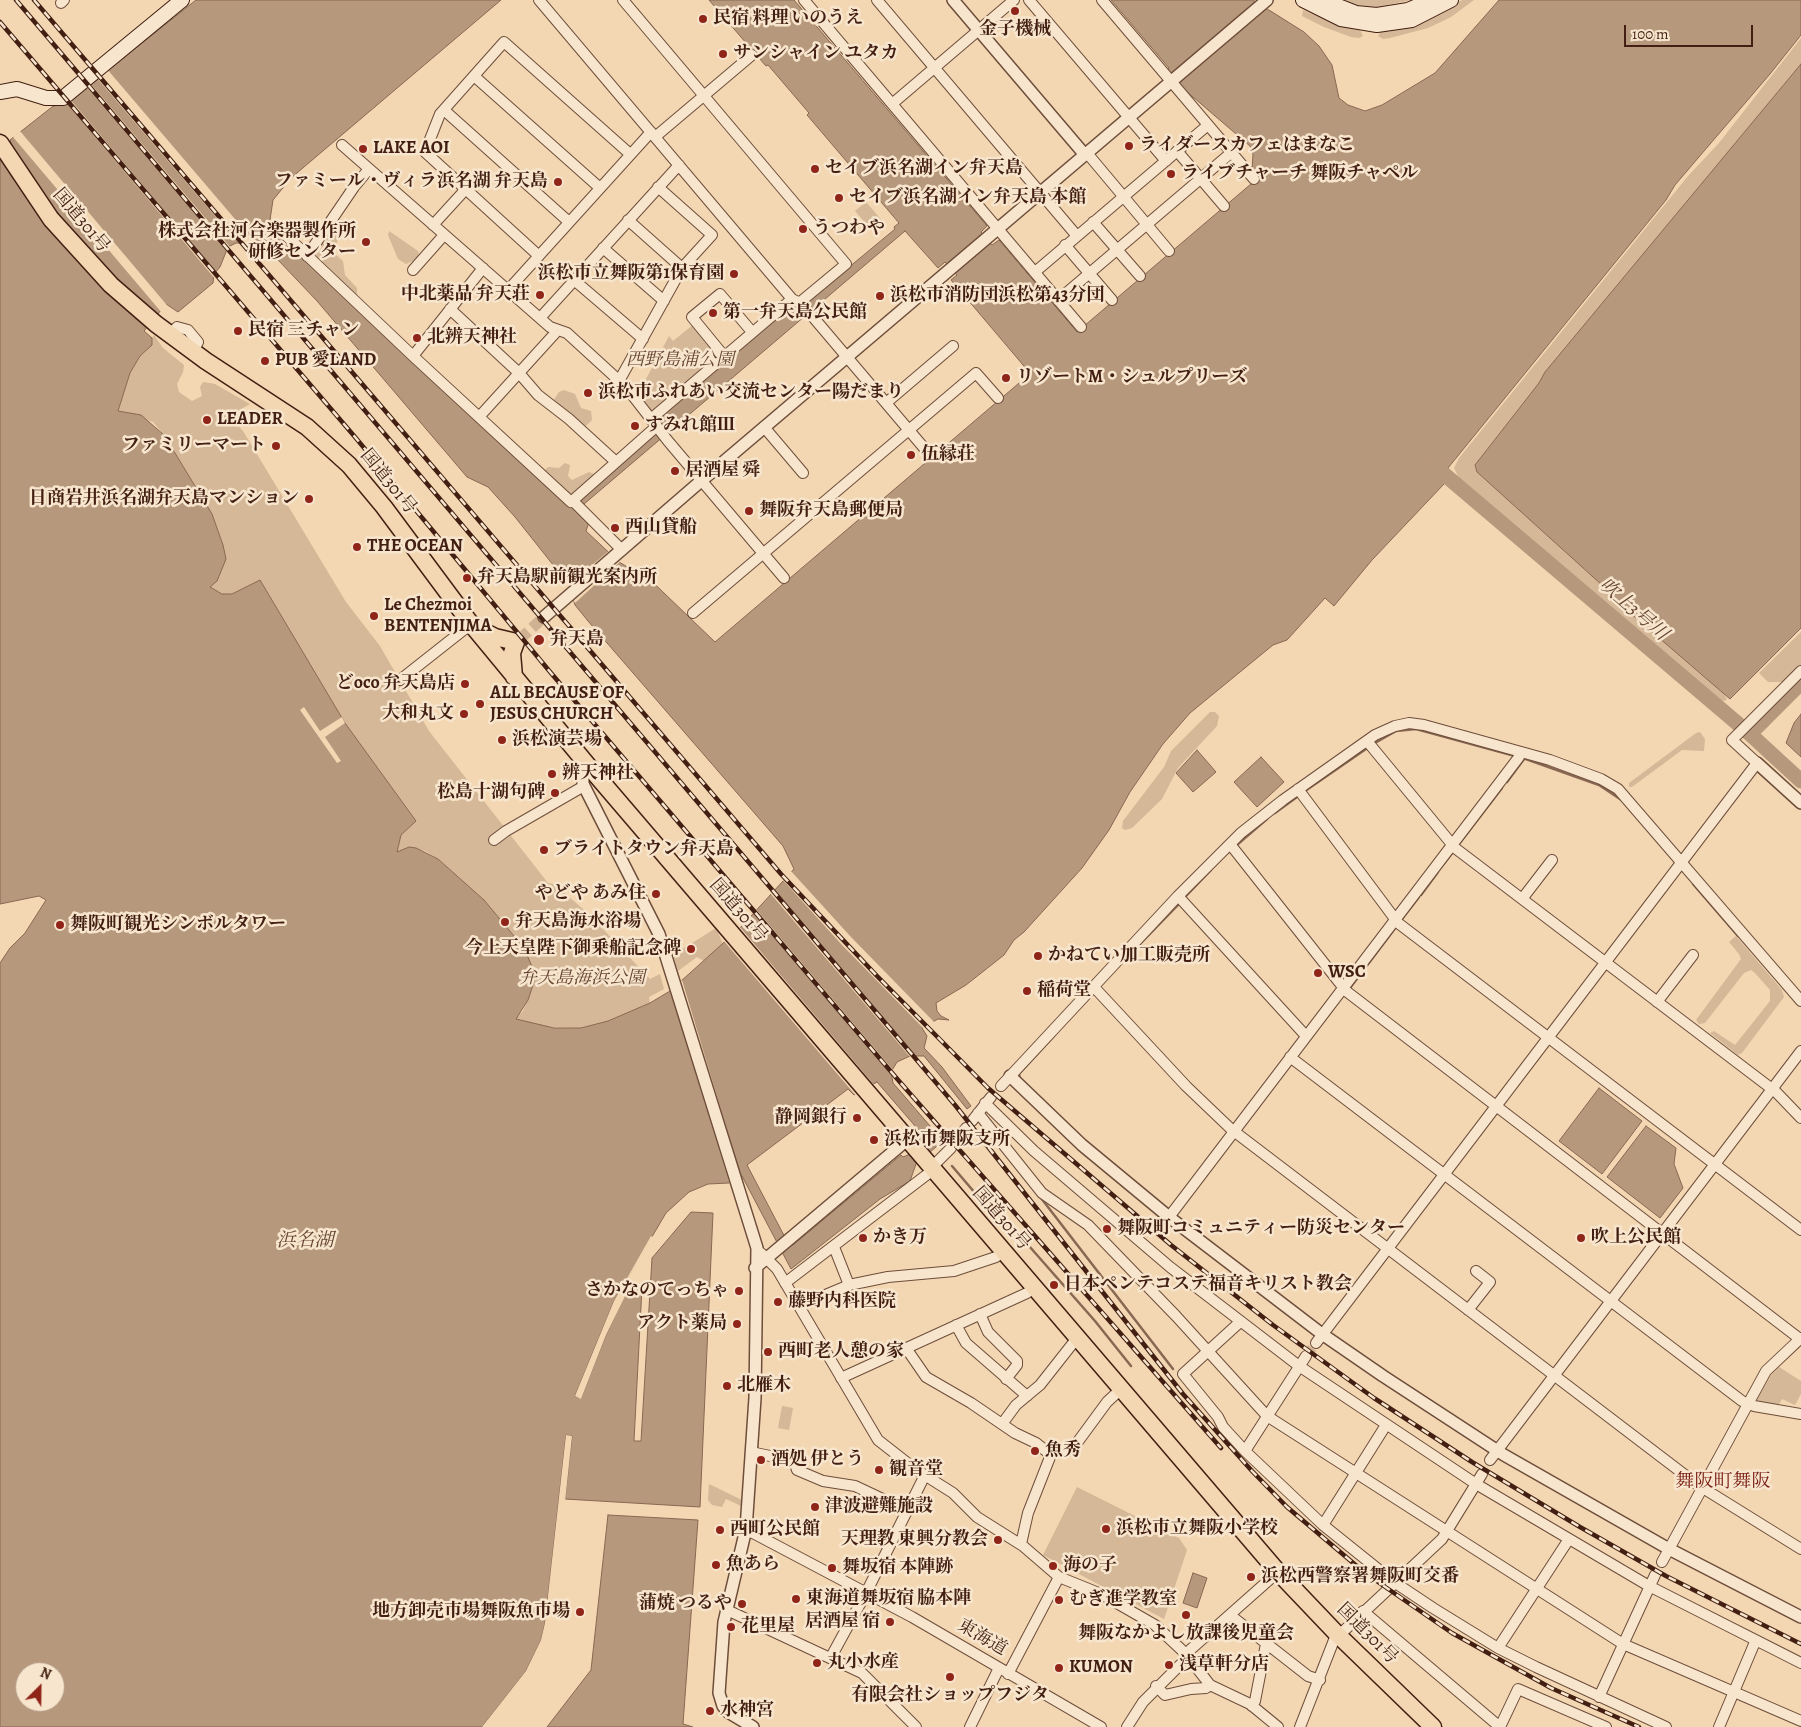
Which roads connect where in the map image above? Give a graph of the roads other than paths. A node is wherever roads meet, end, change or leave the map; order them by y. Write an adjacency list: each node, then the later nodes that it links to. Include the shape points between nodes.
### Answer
1 (539, 0): 27 (street)
2 (623, 0): 22 (street)
3 (804, 0): 23 (street)
4 (877, 0): 18 (street)
5 (953, 0): 16 (street)
6 (1014, 0): 16 (street)
7 (1029, 0): 25 (street)
8 (1102, 0): 20 (street)
9 (1267, 0): 20 (street)
10 (1303, 0): 15 (main road, via 1341,19)
11 (1323, 0): 15 (main road)
12 (1431, 0): 15 (main road)
13 (1451, 0): 15 (main road, via 1412,20 1389,24)
14 (177, 1): 21 (main road, via 63,98 46,98 17,89)
15 (1369, 20)
16 (978, 30): 18 (street); 33 (street)
17 (752, 55): 22 (street)
18 (934, 68): 23 (street); 42 (street)
19 (474, 76): 24 (street); 32 (street, via 504,42); 40 (street)
20 (1172, 81): 25 (street); 26 (street)
21 (0, 92)
22 (704, 96): 27 (street); 71 (street, via 846,264)
23 (892, 104): 51 (street)
24 (444, 110): 41 (street, via 425,152); 46 (street)
25 (1129, 117): 33 (street); 34 (street)
26 (1208, 124): 30 (street); 31 (street)
27 (653, 135): 32 (street); 35 (street)
28 (1, 144): 100 (highway, 国道301号, via 70,242 111,285 193,352 307,427 339,454 380,501)
29 (342, 145): 36 (street)
30 (1177, 151): 34 (street); 37 (street)
31 (1232, 152): 37 (street); 38 (street)
32 (630, 154): 40 (street)
33 (1086, 154): 42 (street); 43 (street)
34 (1166, 160): 43 (street)
35 (679, 165): 39 (street); 71 (street)
36 (370, 169): 50 (street); 58 (street, via 354,186)
37 (1201, 178): 44 (street); 49 (street)
38 (1254, 179)
39 (658, 187): 45 (street); 61 (street, via 712,234)
40 (600, 188): 46 (street)
41 (465, 190): 50 (street); 59 (street)
42 (1040, 192): 51 (street); 53 (street)
43 (1123, 196): 47 (street); 49 (street)
44 (1224, 206)
45 (628, 220): 55 (street); 61 (street)
46 (569, 222): 59 (street)
47 (1093, 222): 53 (street); 56 (street)
48 (276, 224): 58 (street)
49 (1147, 224): 56 (street); 57 (street)
50 (434, 225): 52 (street)
51 (998, 229): 63 (street); 81 (street)
52 (444, 235): 60 (street); 62 (street)
53 (1077, 236): 54 (street)
54 (1066, 246): 63 (street); 64 (street)
55 (603, 248): 66 (street); 70 (street)
56 (1117, 250): 64 (street); 65 (street)
57 (1169, 251)
58 (307, 256): 79 (street)
59 (539, 256): 67 (street)
60 (482, 268): 67 (street); 72 (street)
61 (682, 268): 70 (street)
62 (413, 270)
63 (1034, 272): 68 (street)
64 (1089, 273): 68 (street); 69 (street)
65 (1140, 276)
66 (574, 280): 73 (street); 77 (street)
67 (508, 290): 73 (street)
68 (1058, 300): 74 (street)
69 (1112, 300)
70 (664, 301): 77 (street)
71 (797, 302): 76 (street); 81 (street)
72 (450, 309): 79 (street); 82 (street)
73 (540, 318): 75 (street)
74 (1082, 327)
75 (558, 330): 82 (street); 83 (street, via 567,333)
76 (752, 332): 80 (street); 80 (street, via 720,294 688,314)
77 (644, 339): 83 (street)
78 (953, 346): 85 (street)
79 (412, 356): 86 (street)
80 (724, 356): 87 (street)
81 (847, 357): 85 (street); 88 (street)
82 (519, 373): 86 (street); 91 (street, via 538,395 570,419)
83 (619, 381): 87 (street)
84 (998, 398): 89 (street, via 976,373)
85 (886, 403): 89 (street)
86 (479, 417): 94 (street)
87 (658, 427): 91 (street); 93 (street)
88 (764, 427): 92 (street); 93 (street)
89 (909, 430): 90 (street); 96 (street)
90 (930, 455)
91 (616, 462): 94 (street)
92 (803, 473)
93 (701, 481): 95 (street); 96 (street)
94 (576, 504): 95 (street)
95 (619, 552): 99 (street)
96 (764, 553): 97 (street); 98 (street)
97 (784, 578)
98 (693, 613)
99 (544, 617)
100 (471, 624): 102 (highway, 国道301号); 102 (highway, via 495,637 518,641 512,653); 103 (street)
101 (1801, 671): 106 (street, via 1732,740)
102 (514, 677): 107 (highway, 国道301号)
103 (400, 680)
104 (1367, 741): 105 (street, via 1395,726 1417,724); 109 (street); 113 (street)
105 (1521, 752): 113 (street); 115 (street, via 1584,773 1618,789)
106 (1757, 763): 110 (street); 115 (street)
107 (590, 768): 108 (street, via 582,778); 136 (highway, 国道301号)
108 (584, 786): 111 (street); 144 (street, via 654,921)
109 (1298, 789): 112 (street); 118 (street)
110 (1801, 803)
111 (494, 840)
112 (1230, 844): 116 (street); 122 (street)
113 (1452, 844): 117 (street); 118 (street)
114 (1552, 860): 117 (street)
115 (1682, 862): 120 (street); 123 (street)
116 (1178, 896): 121 (street); 125 (street)
117 (1522, 899): 120 (street)
118 (1395, 919): 122 (street); 126 (street)
119 (1693, 955): 124 (street)
120 (1605, 962): 124 (street); 126 (street)
121 (1093, 986): 129 (street); 135 (street, via 1186,1086)
122 (1343, 988): 125 (street); 132 (street)
123 (1801, 1001)
124 (1658, 1002): 131 (street)
125 (1306, 1036): 128 (street)
126 (1548, 1037): 132 (street); 137 (street)
127 (1801, 1051): 131 (street)
128 (1290, 1057): 135 (street); 139 (street)
129 (1010, 1076): 130 (street); 140 (street, via 1082,1144)
130 (1001, 1086)
131 (1772, 1089): 134 (street); 137 (street)
132 (1496, 1106): 139 (street); 142 (street)
133 (978, 1112): 138 (street, via 954,1144); 157 (street, via 988,1100 1034,1151); 163 (street, via 1042,1193 1088,1225)
134 (1801, 1118)
135 (1234, 1131): 140 (street); 145 (street)
136 (910, 1143): 138 (highway, 国道301号); 147 (street)
137 (1715, 1164): 141 (street); 142 (street)
138 (930, 1166): 143 (street); 146 (highway, 国道301号)
139 (1444, 1174): 145 (street); 153 (street)
140 (1169, 1217): 160 (street)
141 (1801, 1230)
142 (1662, 1233): 153 (street); 161 (street)
143 (834, 1247): 150 (street); 151 (street)
144 (757, 1248): 147 (street); 148 (street)
145 (1387, 1248): 155 (street); 160 (street)
146 (1003, 1251): 151 (street, via 996,1257 954,1271 888,1277); 152 (highway, 国道301号)
147 (766, 1258): 148 (street); 150 (street)
148 (755, 1268): 177 (street)
149 (1476, 1271): 155 (street, via 1490,1282)
150 (785, 1283): 154 (street)
151 (849, 1285): 154 (street)
152 (1034, 1287): 156 (street); 159 (highway, 国道301号)
153 (1610, 1301): 166 (street); 171 (street)
154 (799, 1306): 167 (street)
155 (1468, 1310): 166 (street)
156 (980, 1314): 158 (street); 168 (street, via 988,1332 1017,1361 1018,1365)
157 (1240, 1322): 163 (street); 165 (street)
158 (956, 1326): 162 (street); 168 (street, via 966,1343)
159 (1077, 1338): 169 (highway, 国道301号); 170 (street, via 1040,1385)
160 (1319, 1338): 179 (street)
161 (1801, 1338): 171 (street, via 1766,1371)
162 (906, 1348): 167 (street); 174 (street, via 926,1377)
163 (1208, 1351): 173 (street); 176 (street, via 1183,1374)
164 (1306, 1356): 165 (street)
165 (1299, 1366): 173 (street); 175 (street)
166 (1554, 1375): 179 (street); 184 (street)
167 (841, 1378): 182 (street, via 878,1440)
168 (1006, 1379): 170 (street)
169 (1121, 1390): 178 (street, via 1107,1402 1071,1451 1057,1449); 194 (highway, 国道301号)
170 (1027, 1396): 174 (street)
171 (1748, 1404): 172 (street); 184 (street)
172 (1801, 1414)
173 (1267, 1416): 176 (street); 180 (street)
174 (1002, 1424): 178 (street)
175 (1386, 1425): 180 (street); 183 (street)
176 (1245, 1451): 186 (street)
177 (751, 1452): 185 (street, via 794,1461 797,1470 823,1481 855,1486); 187 (street)
178 (1050, 1455): 190 (street)
179 (1493, 1455): 191 (street)
180 (1356, 1473): 186 (street); 188 (street)
181 (1482, 1474): 183 (street)
182 (925, 1475): 185 (street); 190 (street, via 953,1493 977,1517)
183 (1476, 1484): 188 (street); 189 (street)
184 (1702, 1488): 191 (street); 192 (street)
185 (906, 1510): 200 (street)
186 (1323, 1525): 197 (street)
187 (746, 1532): 200 (street, 東海道); 201 (street)
188 (1447, 1532): 197 (street); 199 (street)
189 (1569, 1539): 198 (street); 199 (street)
190 (1020, 1544): 196 (street)
191 (1669, 1549): 193 (street); 204 (street)
192 (1801, 1549)
193 (1662, 1562)
194 (1278, 1572): 203 (street); 205 (highway, 国道301号)
195 (1655, 1575): 198 (street)
196 (1059, 1577): 210 (street, via 1101,1594 1150,1621); 214 (street)
197 (1394, 1582): 202 (street); 209 (street)
198 (1649, 1586): 206 (street); 208 (street)
199 (1537, 1589): 208 (street); 209 (street)
200 (866, 1593): 211 (street); 213 (street, 東海道)
201 (727, 1610): 211 (street); 222 (street, via 720,1700 728,1712)
202 (1363, 1611): 205 (street); 230 (street)
203 (1230, 1615): 207 (street); 210 (street)
204 (1801, 1617)
205 (1338, 1634): 215 (street); 229 (highway, 国道301号)
206 (1755, 1642): 212 (street); 218 (street)
207 (1266, 1644): 215 (street, via 1308,1676); 220 (street)
208 (1623, 1644): 218 (street); 219 (street)
209 (1498, 1648): 219 (street)
210 (1187, 1655): 216 (street); 217 (street, via 1170,1676)
211 (831, 1657): 223 (street, via 862,1673)
212 (1801, 1663)
213 (999, 1668): 214 (street, 東海道); 224 (street)
214 (1008, 1674): 225 (street, 東海道)
215 (1320, 1680): 228 (street)
216 (1210, 1685): 217 (street, via 1165,1695); 220 (street)
217 (1156, 1686): 226 (street)
218 (1734, 1692): 221 (street); 233 (street)
219 (1599, 1698): 232 (street)
220 (1252, 1706): 227 (street)
221 (1801, 1720)
222 (753, 1727)
223 (916, 1727)
224 (970, 1727)
225 (1101, 1727)
226 (1127, 1727)
227 (1278, 1727)
228 (1300, 1727)
229 (1433, 1727)
230 (1500, 1727): 231 (street, via 1518,1689)
231 (1606, 1727)
232 (1666, 1727)
233 (1719, 1727)

